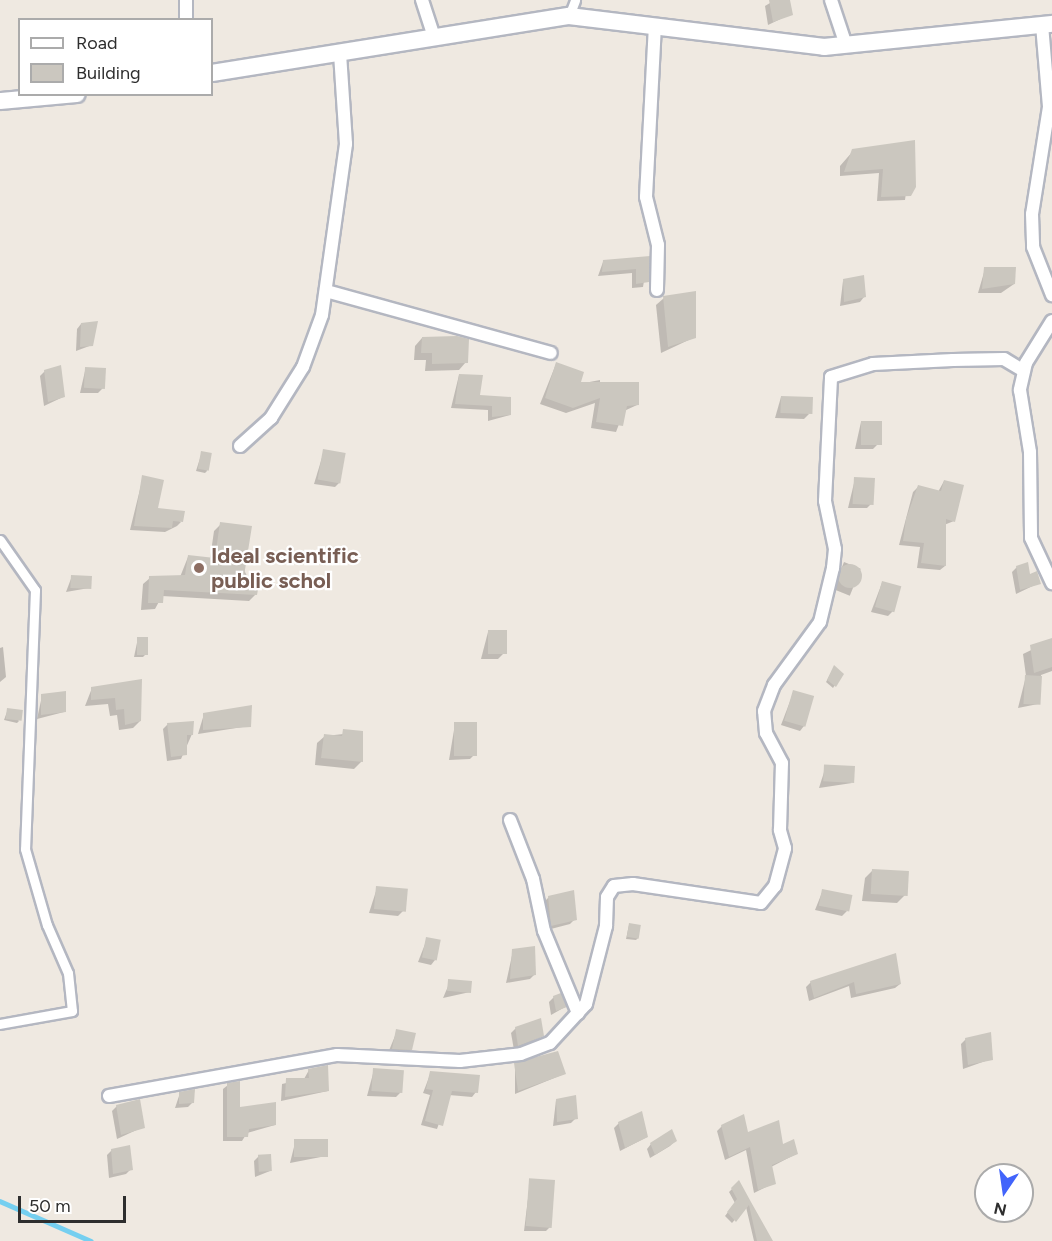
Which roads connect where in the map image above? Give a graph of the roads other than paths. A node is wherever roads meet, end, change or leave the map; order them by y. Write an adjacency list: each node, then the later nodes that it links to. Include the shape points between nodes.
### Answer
1 (186, 0): 6 (street)
2 (422, 0): 9 (street)
3 (575, 0): 5 (street)
4 (831, 0): 10 (street)
5 (569, 16): 8 (main road); 9 (main road)
6 (186, 18)
7 (1047, 24): 10 (main road); 17 (street, via 1049,107 1032,213 1033,248)
8 (655, 25): 10 (main road, via 824,47); 15 (street, via 646,197 658,245)
9 (434, 38): 11 (main road)
10 (846, 45)
11 (340, 53): 12 (main road); 16 (street, via 346,144)
12 (213, 73)
13 (55, 96): 14 (main road)
14 (0, 101)
15 (657, 290)
16 (326, 291): 19 (street); 21 (street, via 303,368 271,418)
17 (1052, 295)
18 (1052, 321): 20 (street)
19 (551, 353)
20 (1024, 371): 23 (street, via 1020,390 1030,452 1031,538); 25 (street, via 1004,359 961,360 873,364 831,377 825,501 836,549 833,568 820,622 774,685 763,721 782,763 784,865 772,891 756,906 641,885 614,886 607,897 606,926 593,965 589,999)
21 (240, 446)
22 (0, 540): 26 (street, via 35,590 30,659 34,737 24,788 25,849 47,925 68,973 72,1011)
23 (1052, 583)
24 (510, 820): 25 (street, via 533,879 544,931)
25 (578, 1013): 27 (street, via 550,1043 521,1054 460,1061 337,1055)
26 (0, 1024)
27 (109, 1096)

